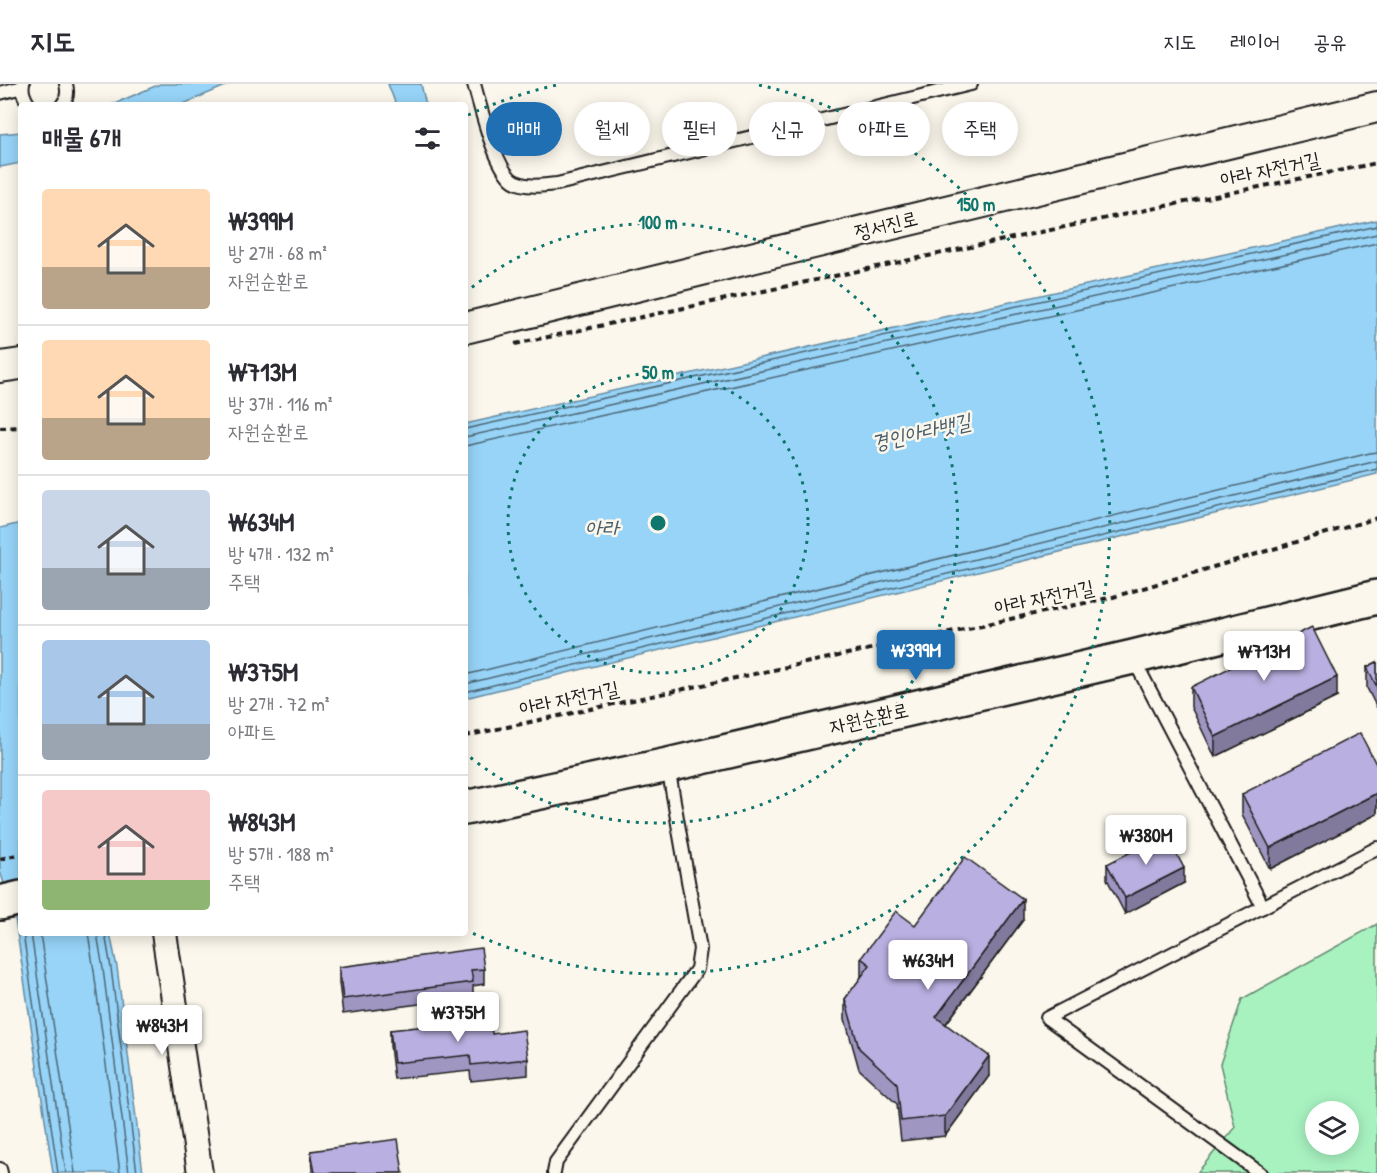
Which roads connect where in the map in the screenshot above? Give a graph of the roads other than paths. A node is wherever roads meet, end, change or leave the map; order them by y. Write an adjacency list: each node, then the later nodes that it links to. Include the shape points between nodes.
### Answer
1 (67, 84): 7 (lane)
2 (474, 84): 3 (lane, via 502,168 513,182 528,186 558,184)
3 (971, 84)
4 (23, 86): 5 (lane); 6 (lane)
5 (0, 93)
6 (28, 102)
7 (65, 102)
8 (1377, 107): 9 (street, 정서진로)
9 (468, 327)
10 (18, 364): 11 (street)
11 (0, 367)
12 (1377, 597): 13 (main road, 자원순환로)
13 (1133, 657): 14 (main road, 자원순환로); 19 (lane)
14 (668, 765): 15 (main road, 자원순환로); 22 (lane, via 700,949 696,969 556,1162)
15 (468, 807)
16 (1377, 848): 19 (lane)
17 (18, 899): 18 (main road)
18 (0, 903)
19 (1263, 907): 23 (lane, via 1047,1018)
20 (164, 936): 21 (street)
21 (200, 1173)
22 (554, 1173)
23 (1260, 1173)

